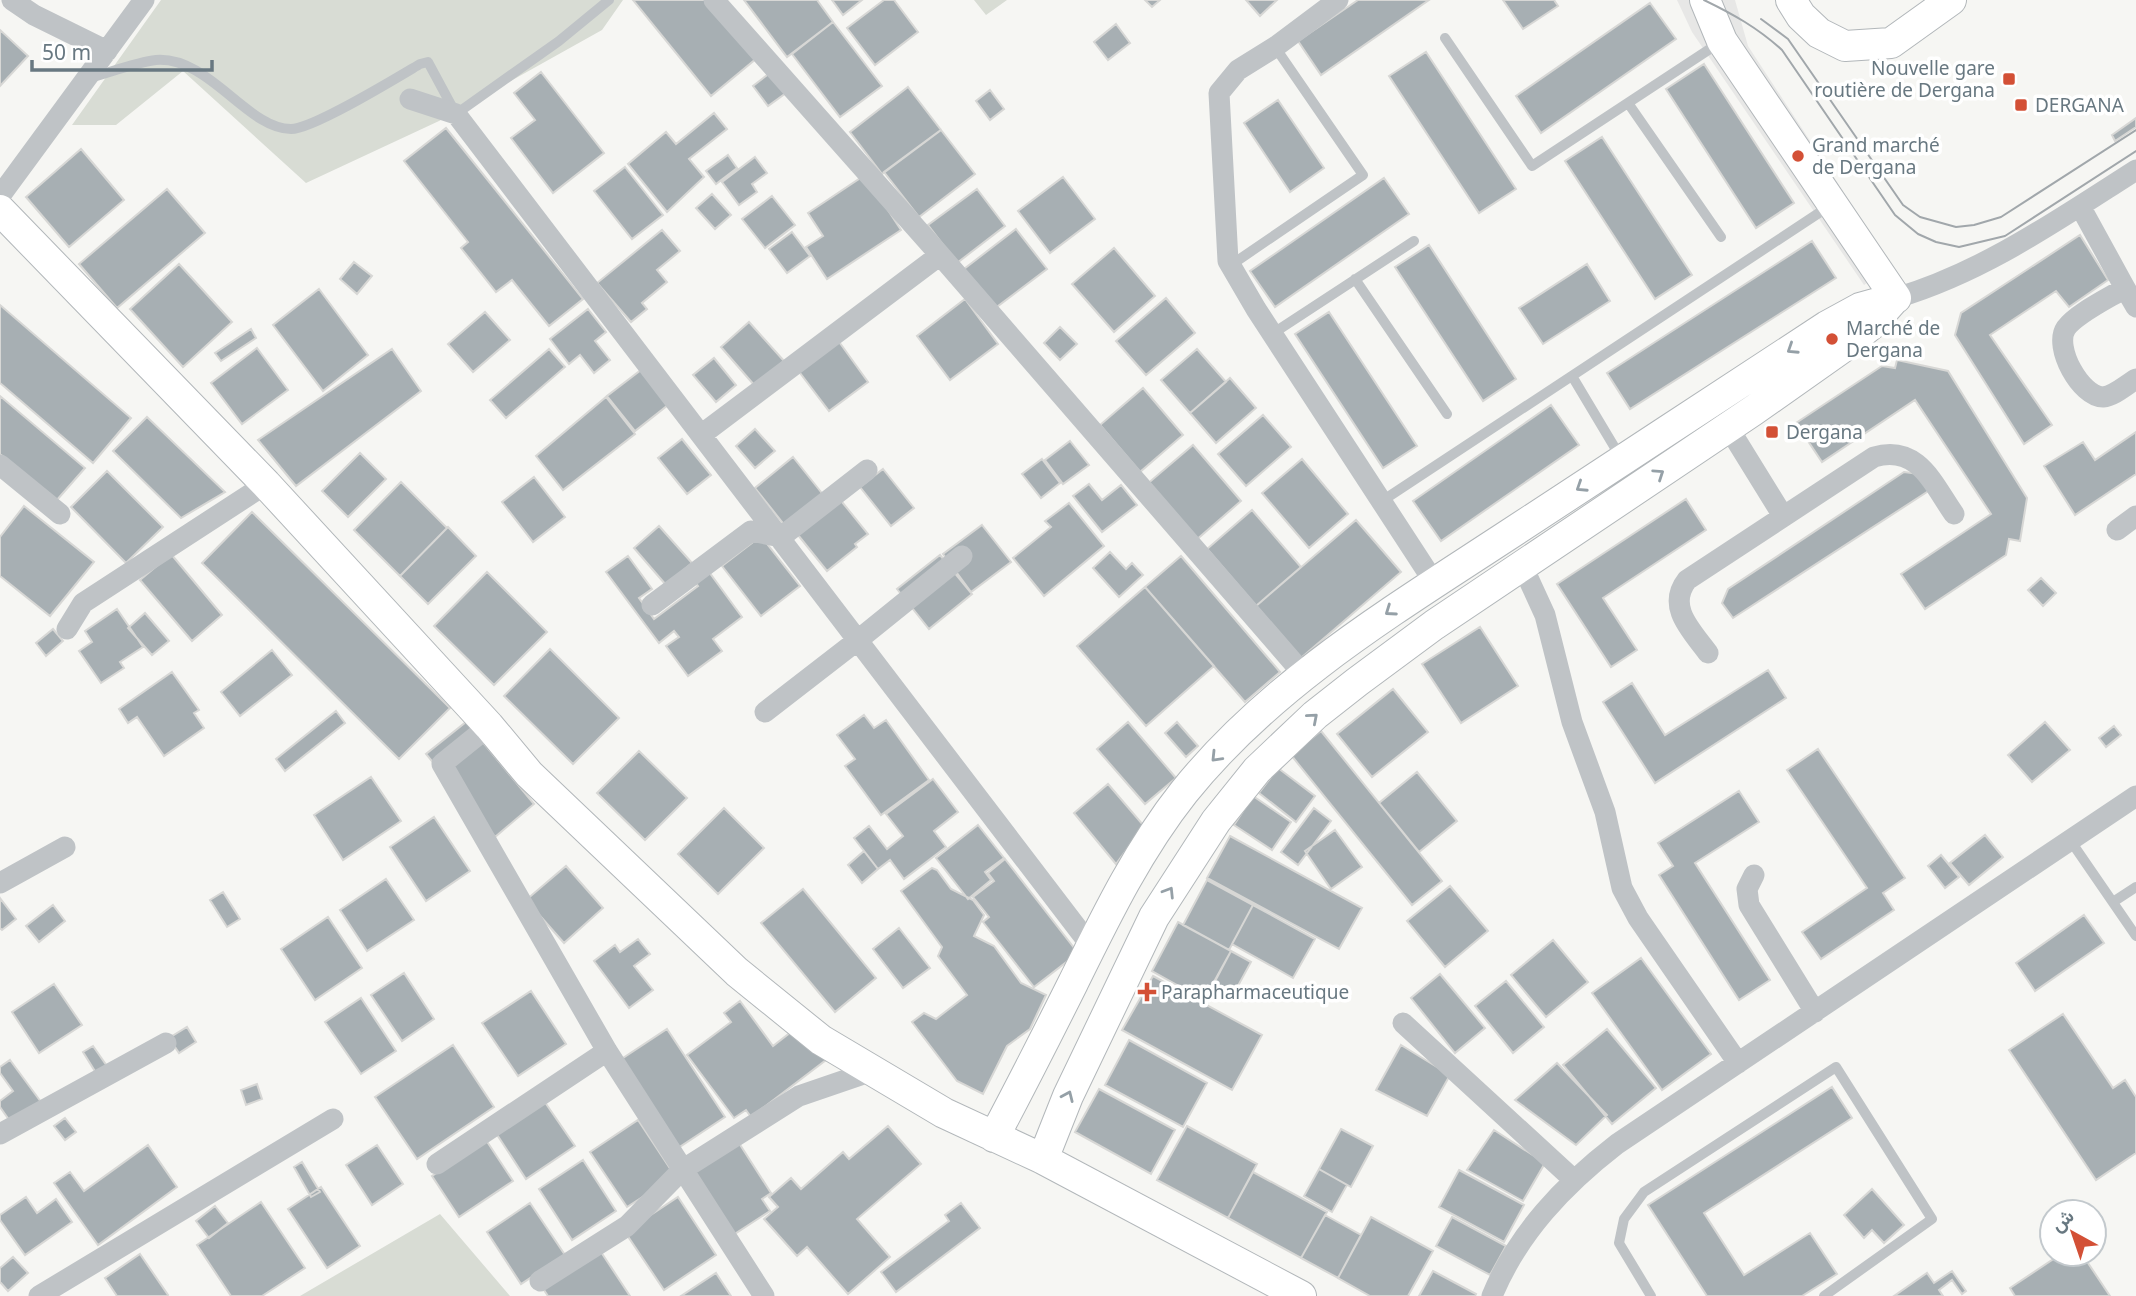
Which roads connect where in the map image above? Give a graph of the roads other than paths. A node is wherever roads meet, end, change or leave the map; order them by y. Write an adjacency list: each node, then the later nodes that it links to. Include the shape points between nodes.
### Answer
1 (12, 0): 12 (street)
2 (144, 0): 12 (street)
3 (609, 0): 16 (lane)
4 (714, 0): 24 (street)
5 (1338, 0): 11 (street)
6 (1705, 0): 10 (street)
7 (1791, 0): 8 (street, via 1819,33 1845,46 1891,43)
8 (1951, 0)
9 (1445, 38): 15 (lane, via 1532,166)
10 (1722, 41): 15 (lane); 19 (street)
11 (1275, 47): 25 (street, via 1238,70 1219,93); 25 (lane, via 1363,175)
12 (107, 51): 13 (street)
13 (86, 79): 16 (lane, via 156,60 188,65 270,124 292,129 428,62); 18 (street)
14 (410, 99): 16 (street)
15 (1628, 103): 22 (lane)
16 (456, 114): 35 (street)
17 (2136, 170): 20 (street)
18 (0, 196)
19 (1831, 205): 28 (street); 31 (lane)
20 (2080, 206): 27 (street); 28 (street, via 1975,267)
21 (0, 210): 39 (street)
22 (1721, 237)
23 (1414, 241): 26 (lane)
24 (940, 255): 35 (street); 56 (street)
25 (1231, 265): 30 (street)
26 (1355, 279): 30 (lane); 33 (lane)
27 (2125, 288): 29 (street); 32 (street, via 2071,322 2062,347 2082,385 2098,397 2111,395)
28 (1896, 298): 34 (street, via 1857,337); 36 (street, one-way to 36, via 1843,316)
29 (2136, 307)
30 (1272, 334): 40 (street)
31 (1572, 376): 36 (lane); 40 (lane)
32 (2136, 379)
33 (1447, 414)
34 (1728, 428): 43 (street); 49 (street, one-way to 34)
35 (701, 435): 46 (street)
36 (1622, 460): 48 (street, one-way to 48)
37 (0, 465): 41 (street)
38 (867, 470): 46 (street)
39 (266, 484): 53 (street, via 83,603); 58 (street)
40 (1382, 501): 50 (street)
41 (60, 514)
42 (1954, 514): 43 (street, via 1920,466 1894,453 1874,457)
43 (1783, 516): 55 (street, via 1681,587 1681,615)
44 (2136, 516): 45 (street)
45 (2116, 530)
46 (781, 537): 52 (street, via 751,531); 54 (street)
47 (962, 556): 54 (street)
48 (1475, 556): 50 (street); 51 (street)
49 (1522, 565): 51 (street); 73 (street, via 1545,615 1572,722 1605,812 1622,888)
50 (1434, 582): 56 (street, one-way to 56)
51 (1492, 585): 68 (street, one-way to 51, via 1185,866 1257,770 1315,715)
52 (652, 605)
53 (67, 629)
54 (858, 640): 57 (street); 67 (street)
55 (1708, 653)
56 (1305, 676): 67 (street, one-way to 67, via 1232,739 1186,790 1133,865)
57 (765, 712)
58 (489, 726): 72 (street, via 442,764); 74 (street, via 529,774 737,971 821,1040)
59 (2136, 796): 60 (street)
60 (2070, 840): 65 (lane); 69 (street)
61 (65, 847): 63 (street)
62 (1754, 875): 69 (street, via 1747,889 1749,905)
63 (0, 883)
64 (2136, 887): 65 (lane)
65 (2113, 902): 66 (lane)
66 (2136, 936)
67 (1087, 954): 68 (street); 77 (street)
68 (1121, 985): 78 (street, one-way to 68)
69 (1815, 1012): 73 (street)
70 (1403, 1023): 81 (street)
71 (166, 1044): 76 (street)
72 (607, 1051): 79 (street); 80 (street)
73 (1738, 1063): 81 (street, via 1618,1144)
74 (872, 1071): 77 (street, via 944,1114); 80 (street, via 799,1096)
75 (333, 1119): 83 (street)
76 (0, 1134)
77 (994, 1137): 78 (street)
78 (1043, 1159): 85 (street)
79 (437, 1164)
80 (682, 1170): 82 (street, via 627,1226); 84 (street)
81 (1574, 1180): 86 (street, via 1537,1220)
82 (540, 1281)
83 (39, 1296)
84 (764, 1296)
85 (1301, 1296)
86 (1492, 1296)
87 (1651, 1296): 88 (lane, via 1619,1243 1623,1219 1644,1192 1836,1067 1932,1219)
88 (1824, 1296)

